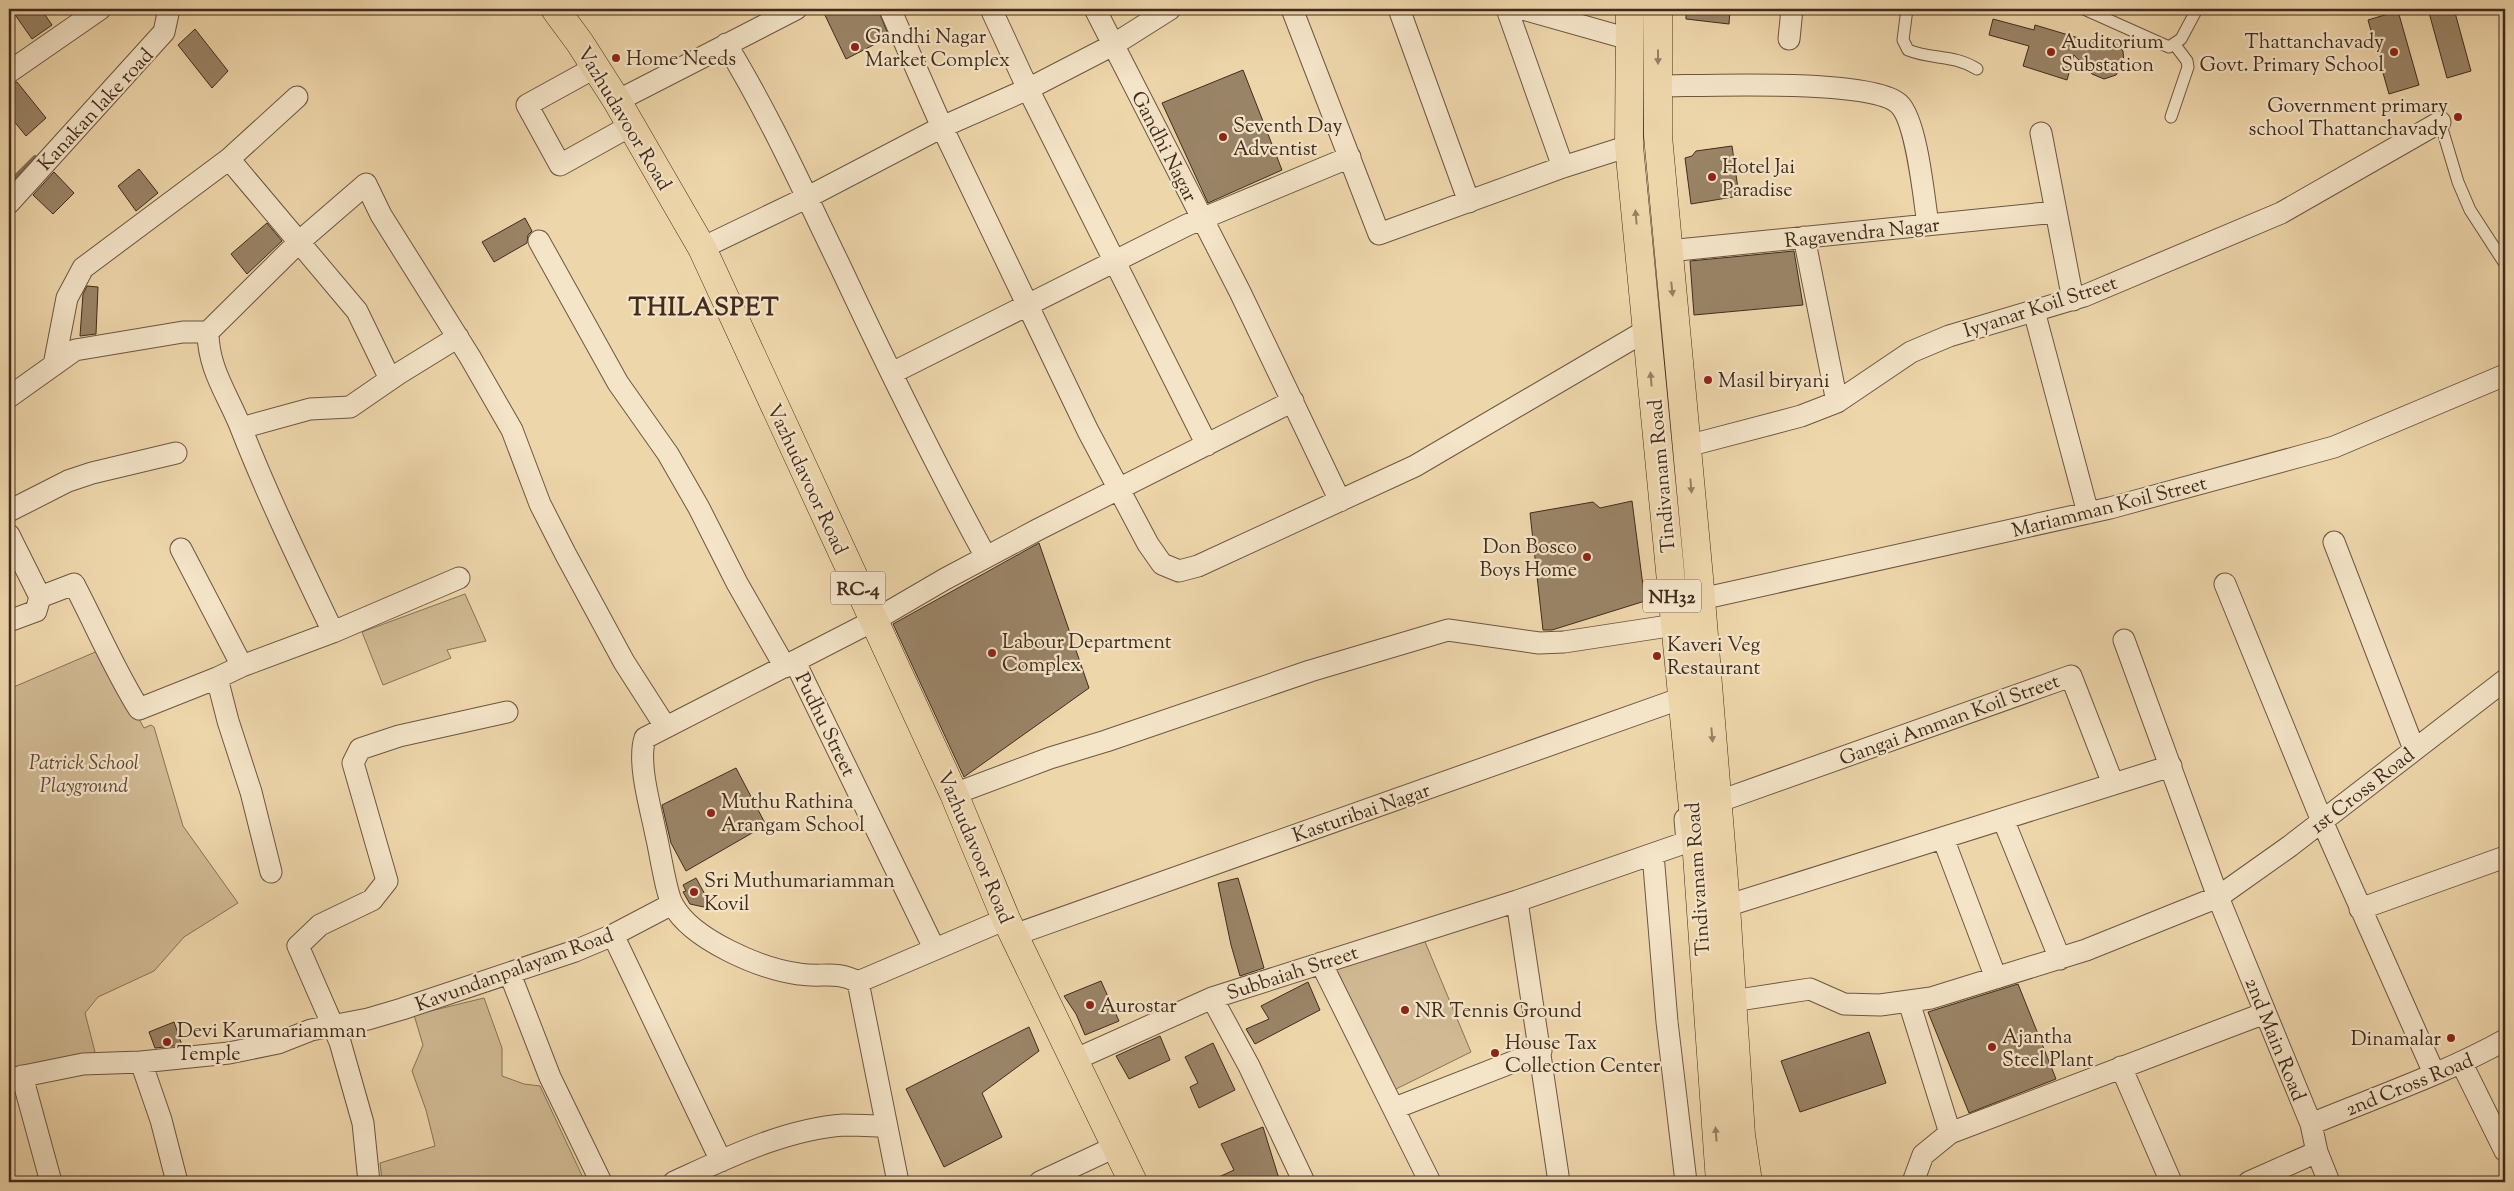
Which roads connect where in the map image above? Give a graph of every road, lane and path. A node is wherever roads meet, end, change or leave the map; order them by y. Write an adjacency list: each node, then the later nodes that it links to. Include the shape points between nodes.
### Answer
1 (100, 9): 26 (street)
2 (169, 9): 42 (street, Kanakan lake road, via 164,32)
3 (555, 9): 24 (main road, Vazhudavoor Road / RC-4)
4 (796, 9): 21 (street)
5 (890, 9): 34 (street)
6 (991, 9): 28 (street)
7 (1095, 9): 22 (street, Gandhi Nagar)
8 (1170, 9): 22 (street)
9 (1292, 9): 37 (street)
10 (1399, 9): 41 (street)
11 (1507, 9): 39 (street)
12 (1523, 9): 19 (street)
13 (1630, 9): 19 (main road, Tindivanam Road / NH32)
14 (1658, 9): 27 (main road, NH32, one-way to 27)
15 (1792, 9): 20 (street)
16 (1907, 9): 25 (lane, via 1904,40 1908,50 1959,59)
17 (2084, 9): 23 (lane, via 2162,46)
18 (2197, 9): 23 (lane)
19 (1629, 39): 36 (main road, Tindivanam Road / NH32)
20 (1789, 39)
21 (726, 44): 30 (street); 40 (street)
22 (1113, 45): 28 (street); 44 (street, Gandhi Nagar)
23 (2175, 45): 31 (lane, via 2188,67)
24 (596, 67): 30 (main road, Vazhudavoor Road / RC-4); 33 (street, via 528,105 560,165)
25 (1977, 69)
26 (9, 72)
27 (1658, 86): 45 (street, via 1816,86 1864,92 1898,103 1905,113 1917,153); 50 (main road, NH32, via 1658,136)
28 (1028, 89): 34 (street); 51 (street)
29 (297, 97): 38 (street)
30 (617, 101): 33 (main road, Vazhudavoor Road / RC-4)
31 (2171, 117)
32 (2440, 122): 52 (lane, via 2470,210); 53 (street, Iyyanar Koil Street, via 2281,213)
33 (630, 126): 49 (main road, Vazhudavoor Road / RC-4)
34 (942, 128): 40 (street); 54 (street)
35 (2041, 133): 43 (street)
36 (1629, 146): 39 (street); 56 (main road, Tindivanam Road / NH32, one-way to 36)
37 (1350, 157): 41 (street, via 1379,234); 44 (street)
38 (229, 159): 47 (street); 59 (street, via 83,268 68,298)
39 (1563, 166): 41 (street)
40 (808, 197): 49 (street); 60 (street)
41 (1469, 202)
42 (9, 203)
43 (2056, 212): 45 (street, Ragavendra Nagar); 53 (street)
44 (1202, 218): 51 (street, Gandhi Nagar); 64 (street)
45 (1928, 225): 46 (street, Ragavendra Nagar)
46 (1804, 238): 50 (street, Ragavendra Nagar); 65 (street)
47 (300, 241): 57 (street); 58 (street, via 366,184 381,214); 62 (street, via 357,311)
48 (539, 241): 87 (street, Pudhu Street, via 618,383 668,454 737,583)
49 (702, 248): 83 (main road, Vazhudavoor Road / RC-4)
50 (1668, 251): 68 (main road, NH32, one-way to 68)
51 (1114, 261): 54 (street, Gandhi Nagar); 67 (street)
52 (2505, 264)
53 (2074, 300): 55 (street, Iyyanar Koil Street)
54 (1028, 304): 60 (street, Gandhi Nagar); 70 (street, via 1088,431)
55 (2034, 312): 65 (street, Iyyanar Koil Street, via 1949,336 1911,352); 73 (street)
56 (1647, 330): 71 (street, via 1415,466); 84 (main road, Tindivanam Road / NH32, one-way to 56)
57 (208, 332): 59 (street, via 183,332 75,350); 66 (street, via 213,369)
58 (458, 337): 62 (street); 94 (street, via 512,430 540,504 592,604)
59 (54, 365): 63 (street)
60 (892, 373): 77 (street)
61 (2505, 375): 73 (street, Mariamman Koil Street, via 2334,447)
62 (390, 379): 66 (street, via 350,407 310,409)
63 (9, 397)
64 (1293, 401): 67 (street); 71 (street)
65 (1837, 402): 68 (street, Iyyanar Koil Street, via 1801,416)
66 (241, 428): 85 (street)
67 (1207, 445): 70 (street)
68 (1687, 446): 81 (main road, NH32, one-way to 81)
69 (176, 453): 72 (street, via 68,481)
70 (1119, 488): 71 (street, via 1162,564 1179,571 1198,566); 77 (street)
71 (1340, 501)
72 (9, 511)
73 (2088, 513): 81 (street, Mariamman Koil Street)
74 (9, 535): 80 (street)
75 (2334, 542): 95 (street)
76 (181, 549): 88 (street)
77 (986, 557): 83 (street)
78 (459, 578): 85 (street)
79 (2225, 584): 101 (street)
80 (40, 597): 82 (street, via 36,611); 89 (street, via 74,584 119,677 139,709)
81 (1701, 599): 92 (main road, NH32)
82 (9, 621)
83 (873, 621): 87 (street); 98 (main road, Vazhudavoor Road / RC-4)
84 (1675, 625): 91 (main road, Tindivanam Road / NH32); 98 (street, via 1539,643 1448,630 1310,671 1050,758)
85 (333, 632): 88 (street)
86 (2124, 640): 96 (street, 2nd Main Road)
87 (790, 664): 94 (street); 113 (street, Pudhu Street)
88 (242, 666): 89 (street)
89 (217, 678): 105 (street)
90 (2505, 680): 95 (street, 1st Cross Road)
91 (1678, 700): 92 (street, Kasturibai Nagar); 103 (street, Subbaiah Street, via 1687,842); 111 (street, Kasturibai Nagar); 152 (main road, Tindivanam Road / NH32, one-way to 91, via 1696,840)
92 (1709, 701): 99 (main road, NH32, one-way to 99)
93 (507, 712): 123 (street, via 400,736 360,749 353,763 387,881 372,900 320,925 298,946)
94 (665, 726): 108 (street, via 645,738 642,748 650,806)
95 (2414, 749): 101 (street, 1st Cross Road)
96 (2172, 766): 97 (street); 106 (street, 2nd Main Road)
97 (2112, 784): 99 (street, Gangai Amman Koil Street, via 2071,676); 100 (street)
98 (954, 794): 111 (main road, Vazhudavoor Road / RC-4)
99 (1718, 802): 109 (main road, NH32)
100 (2003, 819): 102 (street); 114 (street)
101 (2322, 821): 106 (street, 1st Cross Road); 110 (street)
102 (1943, 838): 109 (street); 117 (street)
103 (1653, 854): 107 (street, Subbaiah Street); 151 (street, via 1667,1022)
104 (2505, 857): 110 (street)
105 (271, 872)
106 (2218, 897): 114 (street, 1st Cross Road); 122 (street, 2nd Main Road)
107 (1517, 901): 115 (street, Subbaiah Street); 125 (street)
108 (672, 904): 112 (street, Kavundanpalayam Road); 118 (street, via 681,918 724,949 772,970 802,975 845,975)
109 (1726, 906): 120 (main road, NH32)
110 (2360, 909): 130 (street)
111 (1010, 927): 113 (street); 126 (main road, Vazhudavoor Road / RC-4)
112 (613, 935): 116 (street, Kavundanpalayam Road); 139 (street)
113 (934, 948): 118 (street)
114 (2060, 959): 117 (street, 1st Cross Road)
115 (1321, 963): 119 (street, Subbaiah Street); 132 (street)
116 (510, 974): 123 (street, Kavundanpalayam Road, via 393,1011); 143 (street, via 550,1077)
117 (1996, 978): 121 (street, 1st Cross Road)
118 (858, 982): 134 (street)
119 (1212, 998): 126 (street, Subbaiah Street); 148 (street, via 1249,1066)
120 (1732, 1001): 121 (street, 1st Cross Road, via 1810,989 1844,1004); 153 (main road, NH32, via 1741,1135)
121 (1909, 1002): 135 (street)
122 (2265, 1013): 129 (street); 133 (street, 2nd Main Road)
123 (333, 1026): 127 (street, Kavundanpalayam Road, via 311,1030 278,1043 229,1053); 142 (street, via 363,1124)
124 (2505, 1040): 128 (street, 2nd Cross Road)
125 (1540, 1051): 132 (street); 150 (street)
126 (1074, 1060): 136 (main road, Vazhudavoor Road / RC-4)
127 (141, 1062): 131 (street, Kavundanpalayam Road, via 83,1064); 141 (street)
128 (2462, 1064): 130 (street, 2nd Cross Road); 137 (street)
129 (2121, 1067): 135 (street); 155 (street)
130 (2434, 1074): 133 (street, 2nd Cross Road)
131 (16, 1077): 140 (street)
132 (1394, 1108): 149 (street)
133 (2311, 1124): 138 (street, 2nd Main Road)
134 (886, 1126): 139 (street, via 843,1125 795,1134); 145 (street)
135 (1950, 1133): 154 (street, via 1923,1155)
136 (1116, 1146): 146 (street); 147 (main road, Vazhudavoor Road / RC-4)
137 (2505, 1151)
138 (2318, 1152): 156 (street); 157 (street, 2nd Main Road)
139 (721, 1161): 144 (street)
140 (51, 1182)
141 (177, 1182)
142 (369, 1182)
143 (601, 1182)
144 (674, 1182)
145 (898, 1182)
146 (1040, 1182)
147 (1133, 1182)
148 (1304, 1182)
149 (1430, 1182)
150 (1559, 1182)
151 (1686, 1182)
152 (1720, 1182)
153 (1748, 1182)
154 (1913, 1182)
155 (2171, 1182)
156 (2249, 1182)
157 (2330, 1182)

